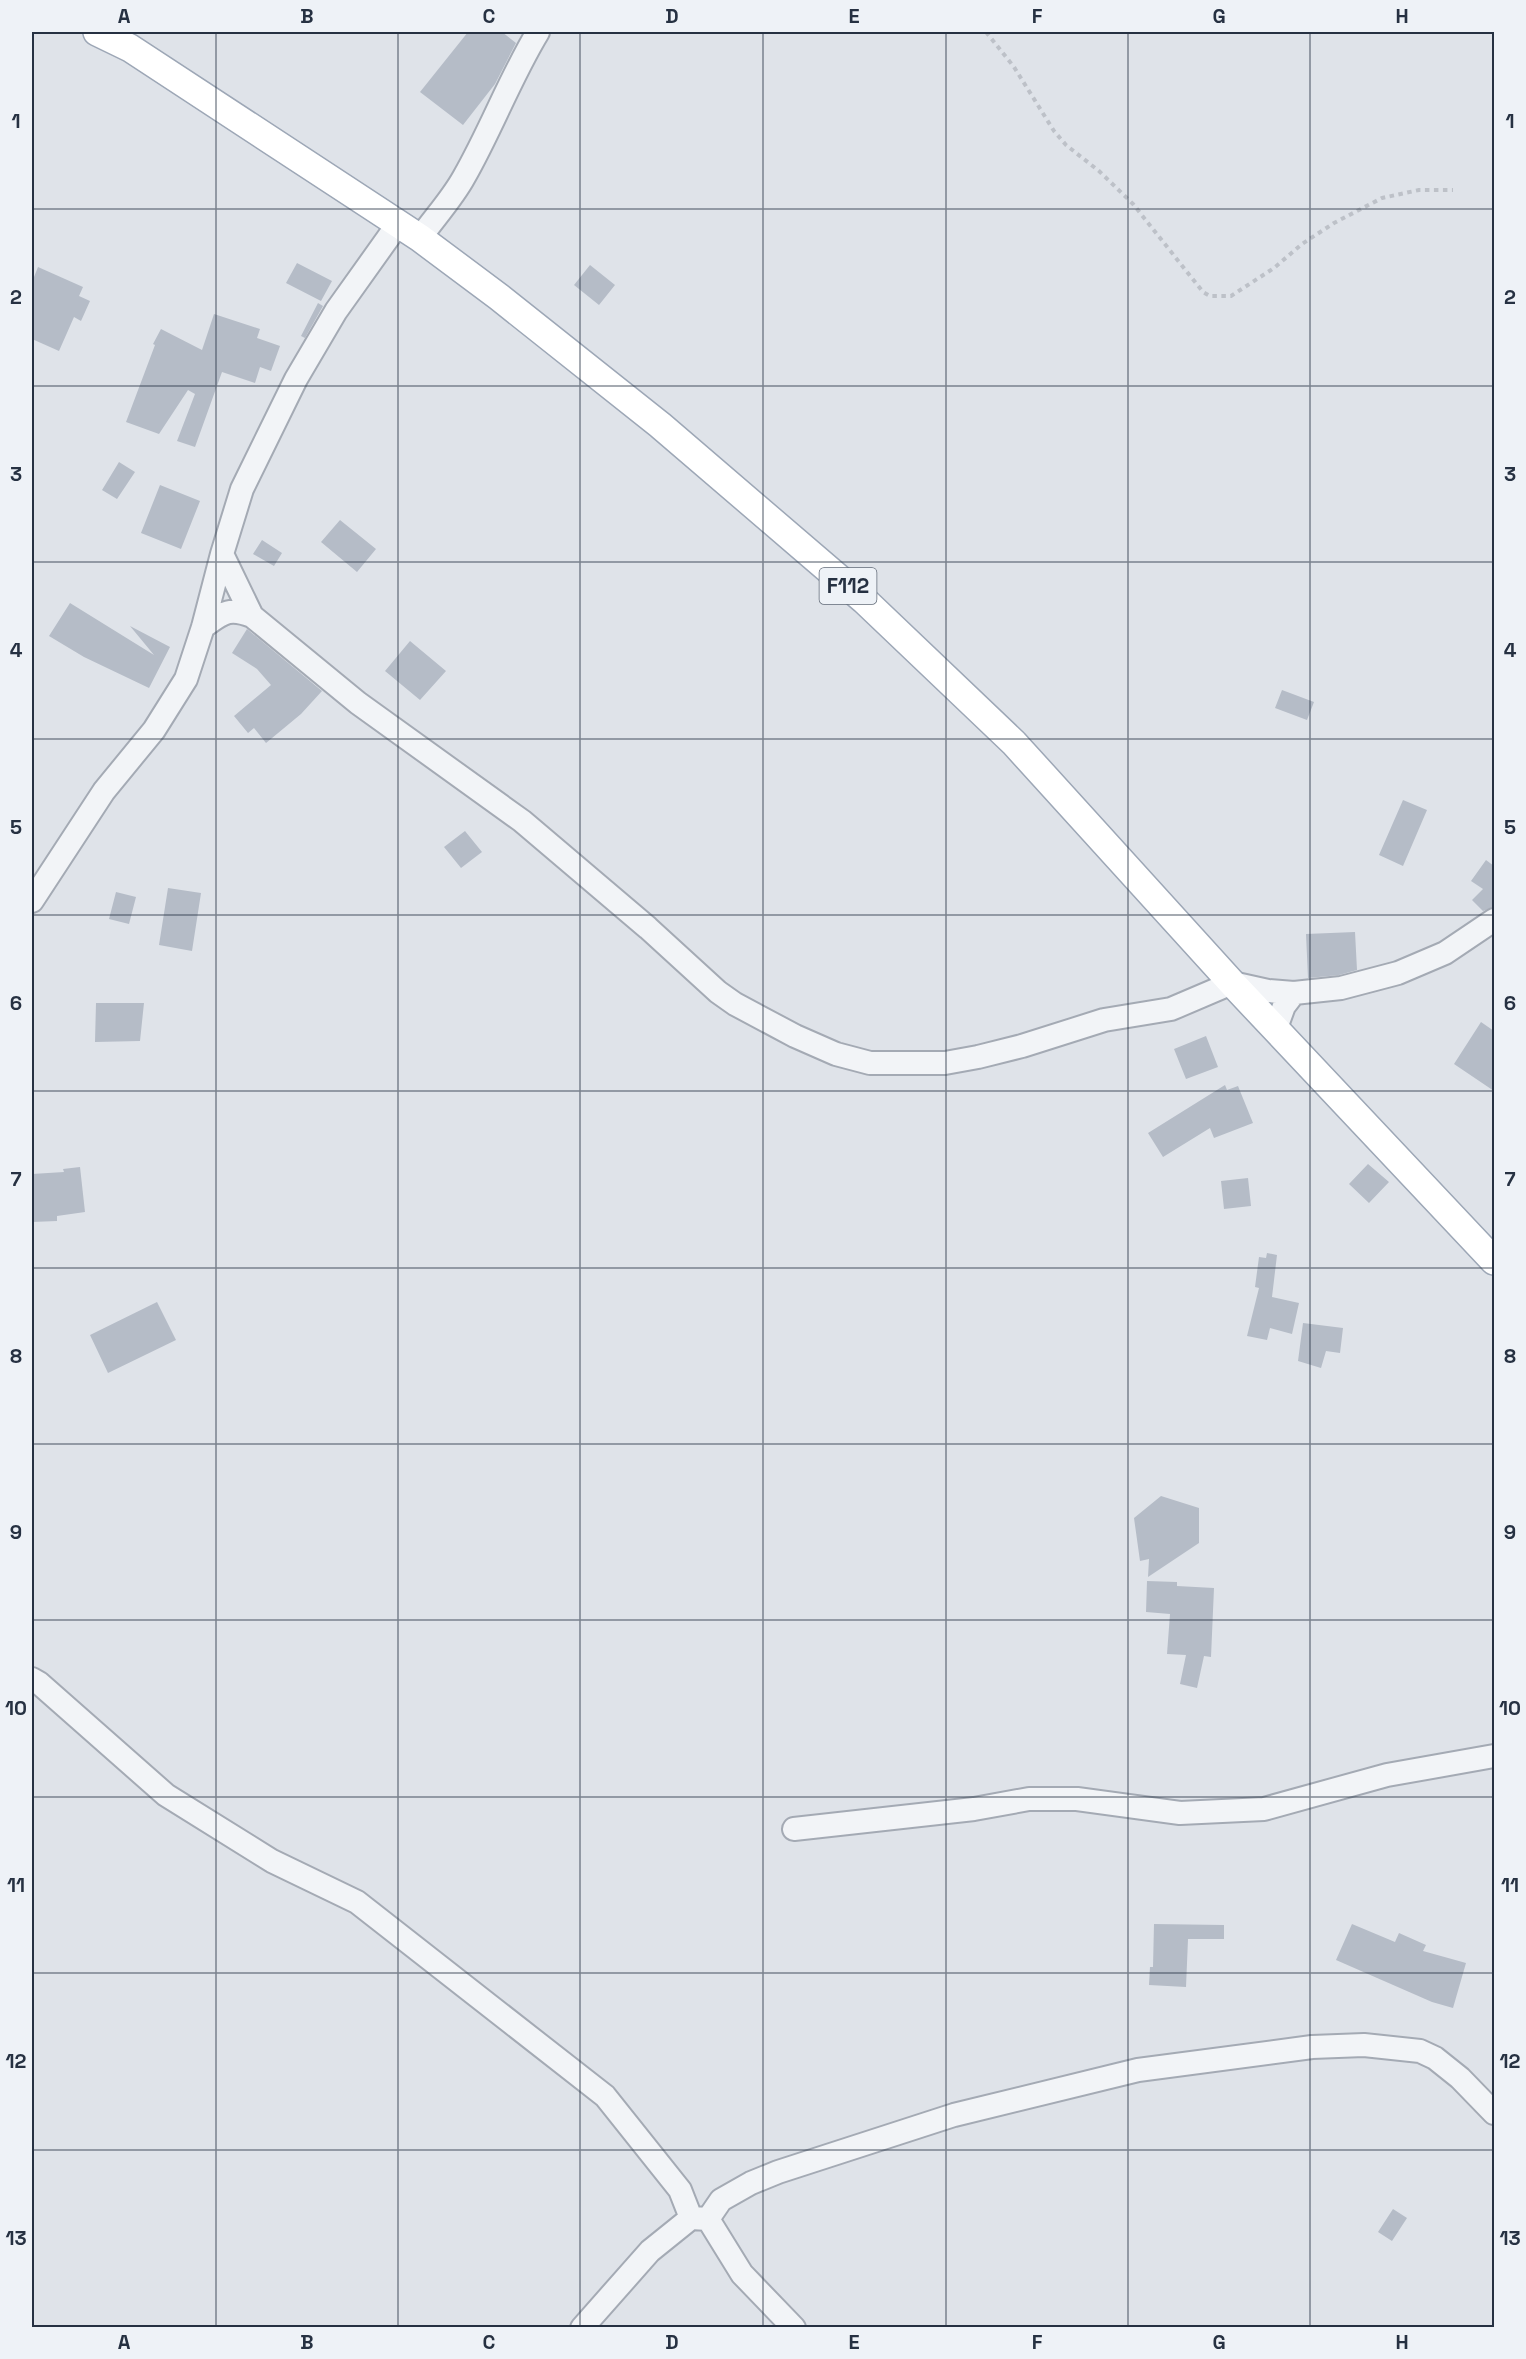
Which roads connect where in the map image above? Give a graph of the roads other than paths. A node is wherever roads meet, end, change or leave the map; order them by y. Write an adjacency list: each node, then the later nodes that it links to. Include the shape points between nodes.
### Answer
1 (97, 32): 3 (main road, F112, via 139,54)
2 (538, 32): 3 (street, via 462,180)
3 (409, 230): 4 (street, via 336,311 296,379 242,489); 9 (main road, F112, via 660,425 864,600 1014,743)
4 (222, 554): 5 (street); 6 (street)
5 (252, 616): 6 (street, via 224,612); 9 (street, via 358,703 522,820 718,992 795,1036 836,1054 870,1063 945,1063 1022,1046 1104,1020 1171,1010)
6 (204, 627): 7 (street, via 186,679 154,730 104,791)
7 (32, 901)
8 (1494, 920): 10 (street, via 1445,953 1398,973 1341,988)
9 (1232, 983): 10 (street); 11 (main road, F112)
10 (1293, 993): 11 (street)
11 (1276, 1028): 12 (main road, F112)
12 (1494, 1261)
13 (32, 1679): 17 (street, via 166,1796 272,1861 357,1902 605,2096)
14 (1494, 1756): 15 (street, via 1386,1775 1264,1809 1180,1813 1077,1799 1029,1799 975,1809)
15 (794, 1829)
16 (1494, 2113): 17 (street, via 1460,2078 1419,2051 1364,2045 1312,2046 1138,2070 954,2115 751,2182)
17 (700, 2218): 18 (street, via 650,2251); 19 (street, via 742,2274)
18 (582, 2328)
19 (795, 2328)

